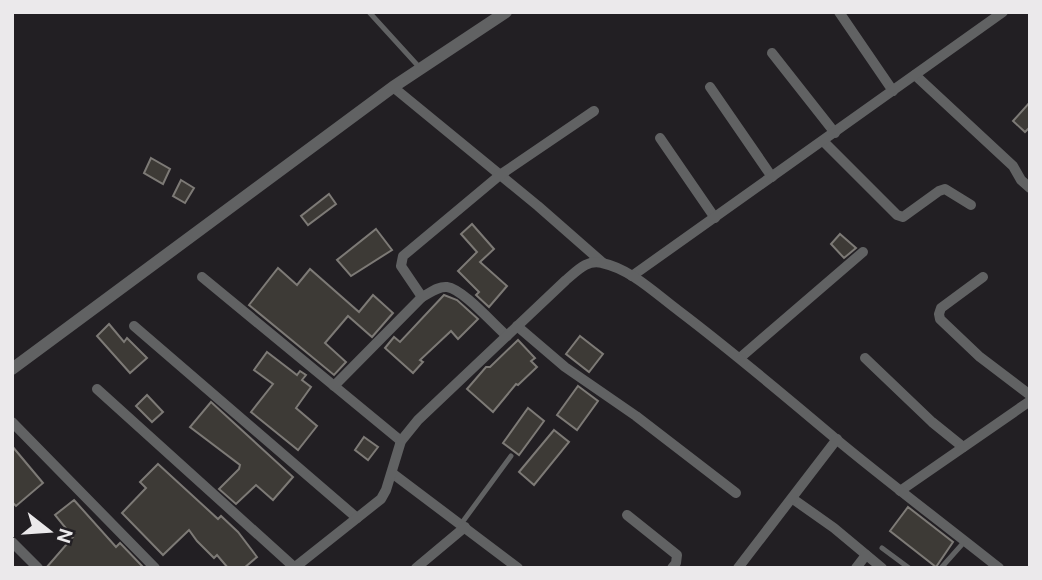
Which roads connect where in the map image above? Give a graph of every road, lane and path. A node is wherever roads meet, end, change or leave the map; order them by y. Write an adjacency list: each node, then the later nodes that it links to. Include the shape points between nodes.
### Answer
1 (369, 12): 6 (lane)
2 (506, 12): 6 (street)
3 (839, 12): 10 (street)
4 (1003, 12): 7 (street)
5 (772, 53): 12 (street)
6 (420, 68): 8 (street)
7 (915, 75): 10 (street); 17 (street, via 1013,166)
8 (393, 87): 15 (street); 31 (street)
9 (710, 87): 16 (street)
10 (892, 91): 12 (street)
11 (594, 111): 15 (street)
12 (835, 133): 14 (street)
13 (660, 138): 19 (street)
14 (823, 141): 16 (street); 18 (street, via 897,215 903,217 945,189)
15 (500, 175): 21 (street); 25 (street, via 403,256 401,266)
16 (772, 177): 19 (street)
17 (1030, 188)
18 (971, 205)
19 (715, 218): 22 (street)
20 (863, 252): 29 (street)
21 (603, 263): 22 (street); 27 (street, via 584,264)
22 (632, 276): 29 (street)
23 (201, 277): 32 (street)
24 (983, 277): 34 (street, via 941,308 940,319)
25 (422, 298): 28 (street, via 450,287); 32 (street)
26 (134, 326): 45 (street)
27 (517, 326): 28 (street); 42 (street)
28 (507, 336): 37 (street)
29 (741, 358): 36 (street)
30 (865, 358): 38 (street)
31 (12, 369)
32 (334, 386): 37 (street)
33 (97, 389): 52 (street)
34 (1029, 403): 38 (street)
35 (12, 422): 54 (street)
36 (837, 439): 41 (street); 43 (street)
37 (401, 441): 40 (street)
38 (963, 447): 41 (street)
39 (510, 456): 46 (lane)
40 (392, 474): 45 (street, via 381,499); 46 (street)
41 (900, 491): 47 (street)
42 (736, 493)
43 (793, 499): 50 (street); 58 (street)
44 (627, 515): 57 (street, via 677,555)
45 (357, 518): 52 (street)
46 (463, 526): 55 (street); 56 (street)
47 (965, 541): 51 (street); 62 (lane)
48 (12, 542): 53 (street)
49 (883, 548): 61 (lane)
50 (866, 555): 59 (street); 60 (street)
51 (985, 557): 63 (street); 64 (street)
52 (294, 567)
53 (38, 568)
54 (155, 568)
55 (415, 568)
56 (518, 568)
57 (672, 568)
58 (738, 568)
59 (856, 568)
60 (882, 568)
61 (909, 568)
62 (941, 568)
63 (977, 568)
64 (999, 568)

